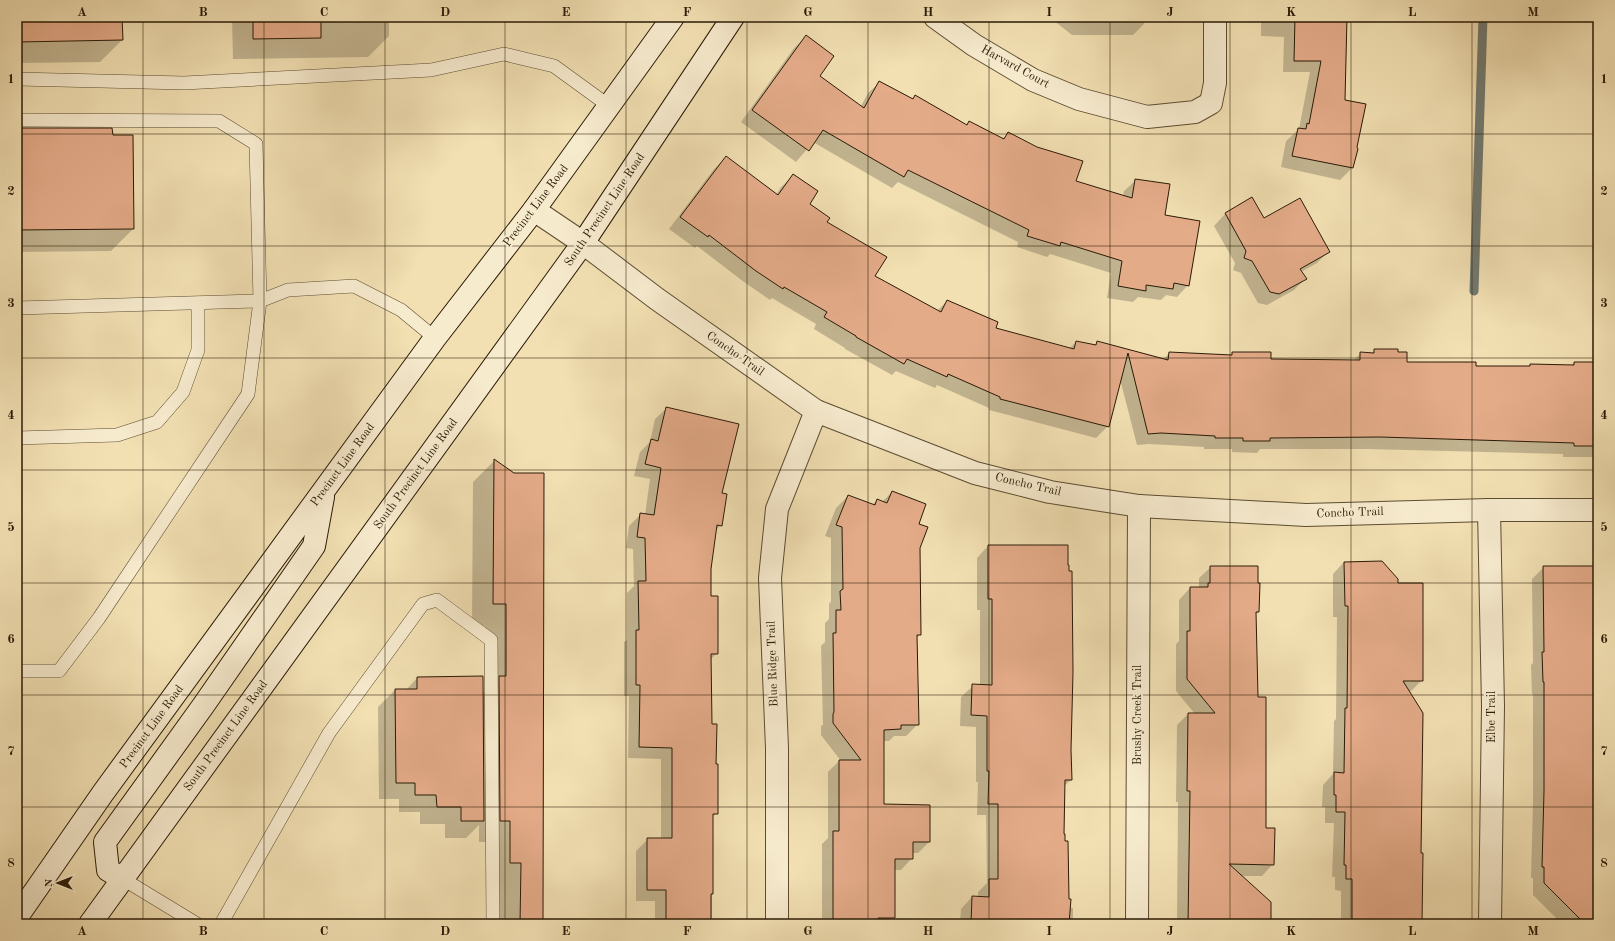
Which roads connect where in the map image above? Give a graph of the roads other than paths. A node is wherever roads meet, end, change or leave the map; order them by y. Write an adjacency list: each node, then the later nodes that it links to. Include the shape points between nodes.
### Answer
1 (673, 17): 6 (street, Precinct Line Road)
2 (734, 17): 9 (street, South Precinct Line Road)
3 (935, 17): 4 (street, Harvard Court, via 974,45 1033,80 1079,99 1147,117 1195,112 1211,103 1215,82)
4 (1215, 17)
5 (17, 79): 6 (lane, via 184,83 431,70 504,54 554,66)
6 (609, 106): 8 (street, Precinct Line Road)
7 (17, 120): 10 (lane, via 219,121 256,144)
8 (534, 210): 9 (street, Concho Trail); 13 (street, Precinct Line Road)
9 (583, 243): 14 (street, Concho Trail, via 657,299); 21 (street, South Precinct Line Road)
10 (260, 301): 11 (lane); 13 (lane, via 288,290 354,286 401,310); 20 (lane, via 248,394 99,618 59,671)
11 (198, 303): 12 (lane); 15 (lane, via 198,350 184,392 157,422 117,435)
12 (17, 308)
13 (435, 338): 16 (street, Precinct Line Road)
14 (816, 411): 17 (street, Concho Trail, via 975,472 1050,492); 27 (street, Blue Ridge Trail, via 777,509 770,578 777,748)
15 (17, 438)
16 (324, 492): 21 (street, via 314,546 105,842 108,870); 22 (street, Precinct Line Road, via 104,793)
17 (1139, 506): 18 (street, Concho Trail, via 1306,515); 28 (street, Brushy Creek Trail)
18 (1489, 510): 19 (street, Concho Trail); 29 (street, Elbe Trail, via 1493,706)
19 (1598, 510)
20 (17, 671)
21 (123, 879): 23 (street, South Precinct Line Road); 24 (lane)
22 (17, 917)
23 (90, 924)
24 (197, 924)
25 (220, 924): 26 (lane, via 329,733 423,604 437,600 490,640)
26 (493, 924)
27 (777, 924)
28 (1137, 924)
29 (1490, 924)

